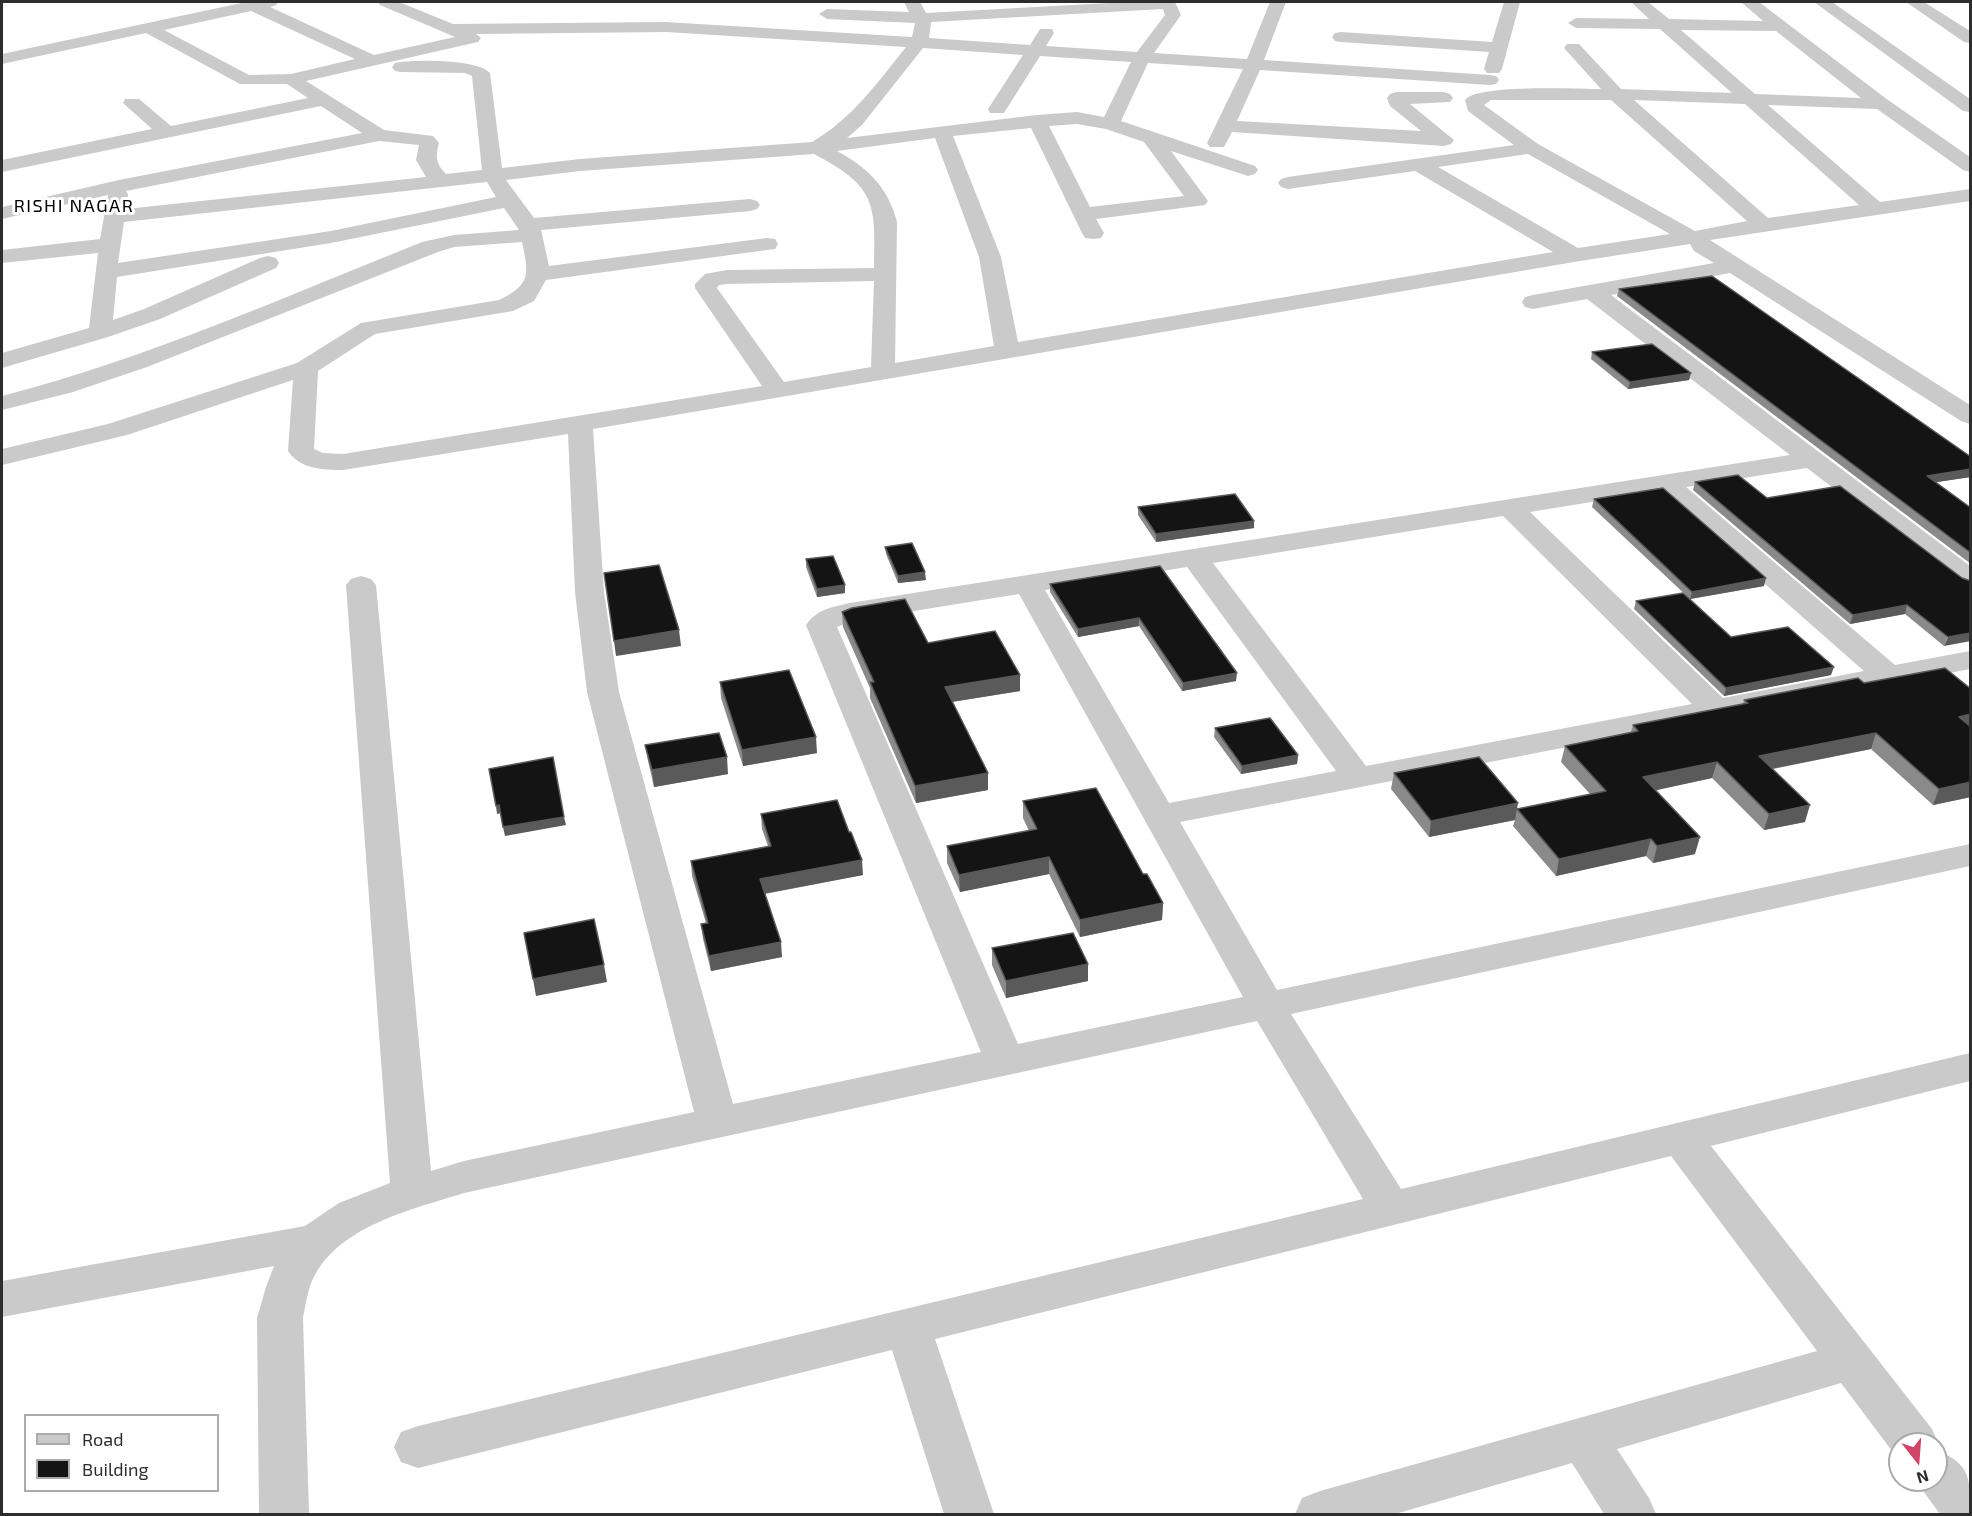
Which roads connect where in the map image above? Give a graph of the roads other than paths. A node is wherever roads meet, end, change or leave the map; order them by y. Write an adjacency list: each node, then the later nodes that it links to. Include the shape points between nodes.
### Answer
1 (270, 2): 10 (street)
2 (386, 2): 18 (street)
3 (1278, 2): 36 (street)
4 (1512, 2): 20 (street)
5 (1639, 2): 15 (street)
6 (1749, 2): 16 (street)
7 (1822, 2): 24 (street)
8 (1914, 2): 22 (street)
9 (1168, 3): 12 (street); 31 (street, via 1173,15)
10 (252, 5): 17 (street); 34 (street)
11 (917, 10): 12 (street); 13 (street); 26 (street, via 924,24)
12 (1041, 11): 30 (street, via 1050,24)
13 (806, 13)
14 (1576, 23): 15 (street)
15 (1667, 25): 16 (street); 41 (street)
16 (1778, 26): 25 (street)
17 (148, 28): 32 (street); 38 (street, via 246,80)
18 (451, 29): 23 (street); 26 (street, via 666,27)
19 (1482, 29): 20 (street)
20 (1504, 31): 28 (street)
21 (1341, 37): 28 (street)
22 (1970, 37)
23 (472, 38): 27 (street); 34 (street)
24 (1874, 39): 25 (street); 45 (street)
25 (1798, 41): 44 (street)
26 (919, 42): 30 (street); 35 (street)
27 (492, 46)
28 (1499, 48): 39 (street)
29 (1573, 48): 40 (street)
30 (1035, 49): 31 (street); 46 (street, via 989,109)
31 (1142, 57): 36 (street); 49 (street)
32 (2, 59)
33 (879, 59): 35 (street)
34 (371, 60): 37 (street)
35 (902, 61): 51 (street)
36 (1254, 64): 39 (street); 50 (street)
37 (347, 66): 38 (street); 67 (street, via 479,70)
38 (291, 79): 42 (street)
39 (1484, 92): 40 (street); 55 (street, via 1396,98); 58 (street, via 1475,107)
40 (1616, 94): 41 (street); 79 (street)
41 (1751, 99): 44 (street); 74 (street)
42 (323, 100): 53 (street); 54 (street)
43 (132, 103): 53 (street)
44 (1881, 104): 65 (street)
45 (1971, 107)
46 (1077, 118): 48 (street); 49 (street)
47 (878, 121): 51 (street)
48 (1037, 121): 52 (street); 76 (street)
49 (1110, 124): 56 (street)
50 (1226, 126): 55 (street); 60 (street)
51 (848, 128): 57 (street)
52 (942, 131): 57 (street); 96 (street, via 990,257)
53 (167, 132): 64 (street)
54 (379, 135): 68 (street, via 426,140 426,165); 70 (street)
55 (1441, 138): 61 (street)
56 (1152, 139): 60 (street); 76 (street, via 1198,201)
57 (816, 148): 59 (street); 91 (street, via 857,170 880,195 886,222)
58 (1531, 148): 61 (street); 82 (street)
59 (731, 156): 62 (street); 73 (street)
60 (1210, 157): 66 (street)
61 (1467, 157): 63 (street)
62 (580, 165): 67 (street); 78 (street)
63 (1420, 165): 69 (street); 85 (street)
64 (2, 166)
65 (1971, 166)
66 (1248, 170)
67 (493, 175): 68 (street); 72 (street)
68 (441, 181): 77 (street)
69 (1288, 183)
70 (119, 186): 75 (street); 77 (street)
71 (1971, 195): 74 (street)
72 (509, 201): 80 (street); 89 (street, via 331,237)
73 (750, 205): 78 (street); 83 (street)
74 (1876, 208): 79 (street)
75 (2, 213)
76 (1083, 214): 81 (street)
77 (114, 217): 84 (street)
78 (604, 218): 80 (street)
79 (1764, 225): 82 (street)
80 (530, 230): 90 (street); 101 (street, via 430,247 128,366)
81 (1094, 235)
82 (1695, 238): 85 (street); 88 (street)
83 (767, 244): 90 (street); 92 (street)
84 (110, 245): 86 (street); 89 (street)
85 (1574, 255): 96 (street)
86 (2, 256)
87 (268, 263): 95 (street, via 152,314)
88 (1734, 266): 93 (street); 102 (street)
89 (106, 272): 95 (street)
90 (537, 274): 98 (street, via 526,296 505,306 369,328)
91 (885, 274): 92 (street); 99 (street)
92 (781, 276): 100 (street, via 727,277 706,284)
93 (1591, 291): 94 (street); 105 (street)
94 (1533, 302)
95 (100, 332): 97 (street)
96 (1006, 350): 99 (street)
97 (2, 361)
98 (306, 368): 103 (street, via 301,451 309,459 343,462); 104 (street, via 139,423)
99 (883, 372): 100 (street)
100 (778, 391): 103 (street)
101 (2, 403)
102 (1971, 416)
103 (580, 424): 121 (street, via 591,605 603,692)
104 (2, 457)
105 (1812, 459): 106 (street); 109 (street)
106 (1664, 483): 107 (street); 113 (street)
107 (1509, 507): 108 (street); 114 (street)
108 (1194, 557): 110 (street); 115 (street)
109 (1971, 579)
110 (1028, 583): 116 (street); 119 (street, via 850,612 831,617 821,625)
111 (361, 585): 123 (street)
112 (1971, 660): 113 (street)
113 (1889, 676): 114 (street)
114 (1716, 709): 115 (street)
115 (1358, 778): 116 (street)
116 (1158, 816): 118 (street)
117 (1971, 855): 118 (street)
118 (1267, 1006): 119 (street); 124 (street)
119 (1005, 1061): 121 (street)
120 (1971, 1067): 122 (street)
121 (717, 1122): 123 (street, via 464,1177)
122 (1681, 1138): 124 (street); 128 (street)
123 (412, 1194): 125 (street, via 376,1206)
124 (1391, 1209): 127 (street)
125 (317, 1241): 126 (street); 133 (street, via 294,1272 280,1318)
126 (2, 1299)
127 (908, 1327): 131 (street); 134 (street)
128 (1851, 1361): 129 (street); 130 (street)
129 (1906, 1432)
130 (1583, 1438): 135 (street); 136 (street)
131 (418, 1448)
132 (1948, 1488): 137 (street)
133 (284, 1515)
134 (969, 1515)
135 (1320, 1515)
136 (1631, 1515)
137 (1969, 1515)

